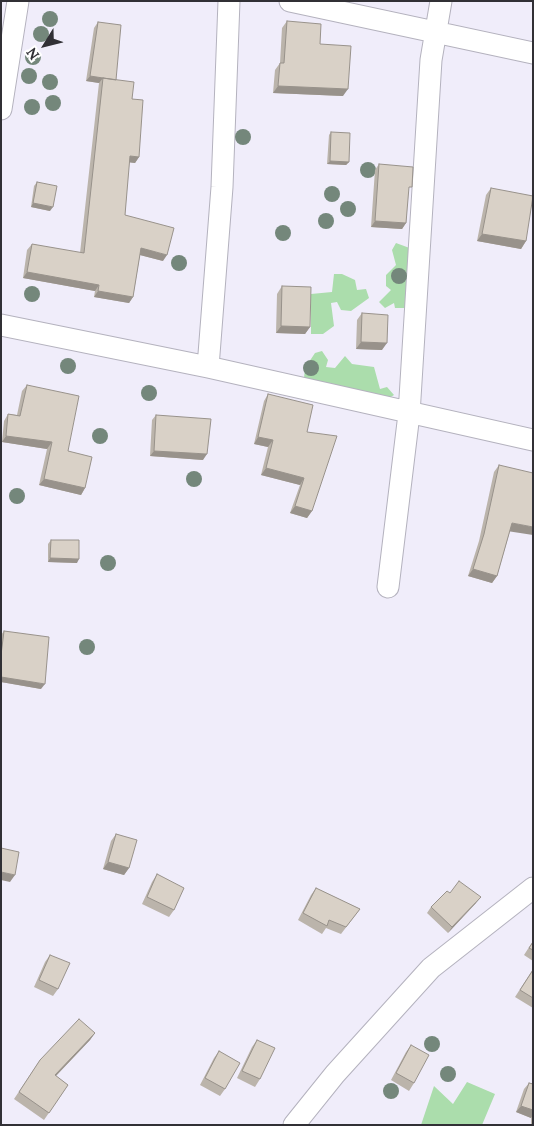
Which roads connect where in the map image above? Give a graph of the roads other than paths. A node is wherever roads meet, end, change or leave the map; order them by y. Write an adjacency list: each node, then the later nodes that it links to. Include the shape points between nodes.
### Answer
1 (18, 1): 7 (street)
2 (229, 1): 9 (street, via 222,187)
3 (290, 1): 5 (street)
4 (441, 1): 5 (street)
5 (436, 34): 6 (street); 10 (street, via 431,60)
6 (533, 53)
7 (1, 109)
8 (1, 324): 9 (street)
9 (208, 367): 10 (street)
10 (410, 414): 11 (street); 12 (street)
11 (533, 440)
12 (388, 588)
13 (533, 888): 14 (street, via 431,968 335,1074)
14 (294, 1125)

